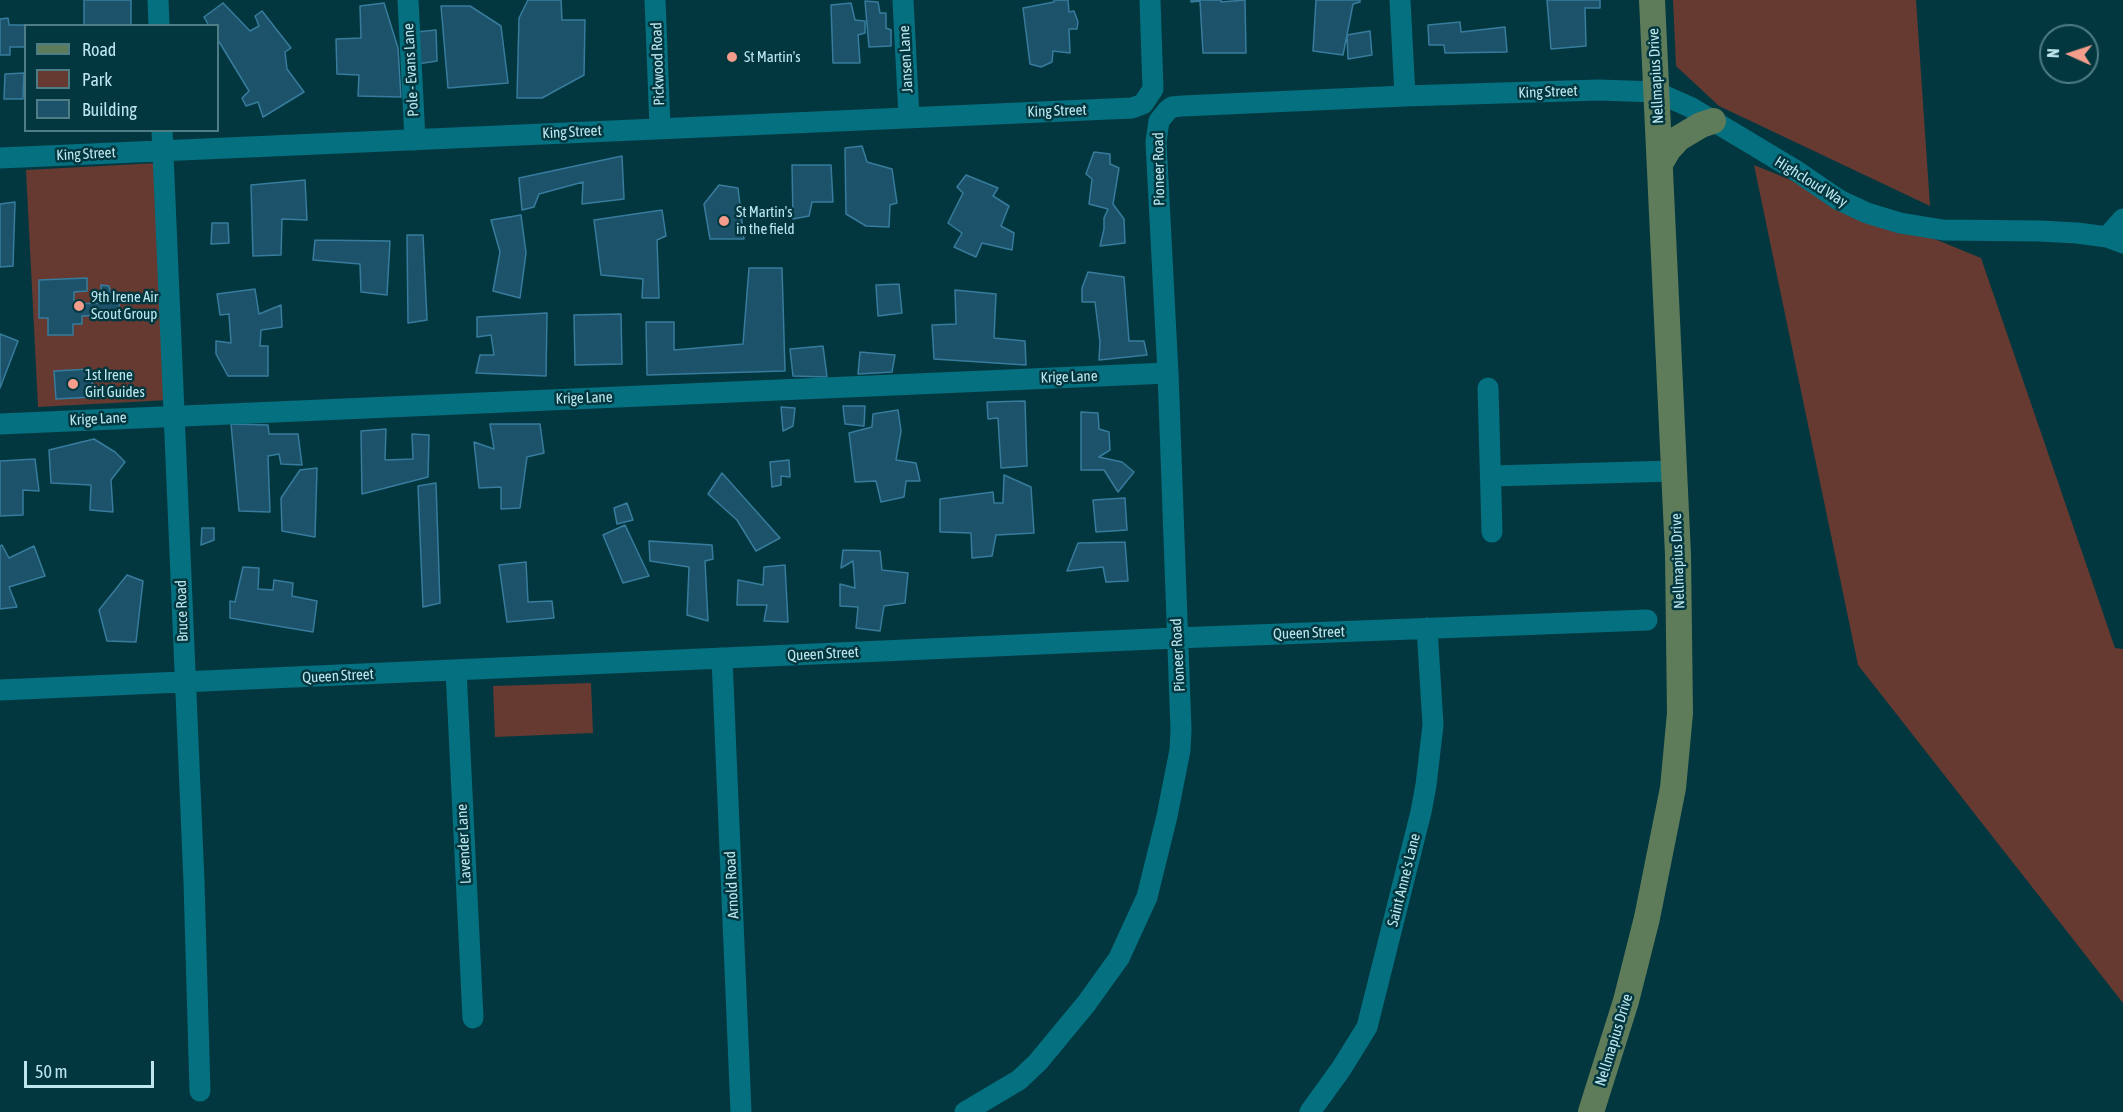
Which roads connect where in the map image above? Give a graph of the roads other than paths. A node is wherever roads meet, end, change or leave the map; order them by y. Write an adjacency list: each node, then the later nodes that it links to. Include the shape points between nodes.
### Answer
1 (158, 0): 8 (street)
2 (408, 0): 16 (street, Pole - Evans Lane)
3 (655, 0): 14 (street, Pickwood Road)
4 (903, 0): 11 (street, Jansen Lane)
5 (1150, 0): 11 (street, King Street, via 1154,86 1143,104)
6 (1400, 0): 10 (street)
7 (1652, 0): 9 (main road, Nellmapius Drive)
8 (159, 24)
9 (1656, 92): 10 (street, King Street); 13 (street, Highcloud Way); 18 (main road, Nellmapius Drive)
10 (1405, 96): 12 (street, King Street, via 1177,106)
11 (909, 117): 14 (street, King Street)
12 (1159, 121): 21 (street, Pioneer Road, via 1156,142)
13 (1713, 121): 18 (main road, via 1679,138); 20 (street, Highcloud Way, via 1839,200 1900,224 1942,230 2083,233)
14 (660, 128): 16 (street, King Street)
15 (162, 140): 16 (street, King Street); 17 (street, King Street); 23 (street, Bruce Road)
16 (415, 140)
17 (0, 158)
18 (1660, 164): 25 (main road, Nellmapius Drive)
19 (2123, 219): 20 (street)
20 (2115, 240)
21 (1168, 373): 23 (street, Krige Lane); 30 (street, Pioneer Road)
22 (1488, 388): 26 (street)
23 (174, 415): 24 (street, Krige Lane); 33 (street, Bruce Road)
24 (0, 424)
25 (1674, 471): 26 (street); 40 (main road, Nellmapius Drive, via 1680,691 1673,788 1626,1001)
26 (1491, 476): 27 (street)
27 (1492, 532)
28 (1647, 620): 29 (street, Queen Street)
29 (1428, 628): 30 (street, Queen Street); 39 (street, Saint Anne's Lane, via 1433,725 1421,812 1367,1027)
30 (1176, 638): 31 (street, Queen Street); 38 (street, Pioneer Road, via 1180,750 1153,880 1136,925 1119,958 1053,1047 1019,1080)
31 (722, 658): 32 (street, Queen Street); 37 (street, Arnold Road)
32 (456, 670): 33 (street, Queen Street); 35 (street, Lavender Lane)
33 (185, 683): 34 (street, Queen Street); 36 (street, Bruce Road)
34 (0, 690)
35 (473, 1018)
36 (200, 1091)
37 (741, 1112)
38 (965, 1112)
39 (1310, 1112)
40 (1591, 1112)

